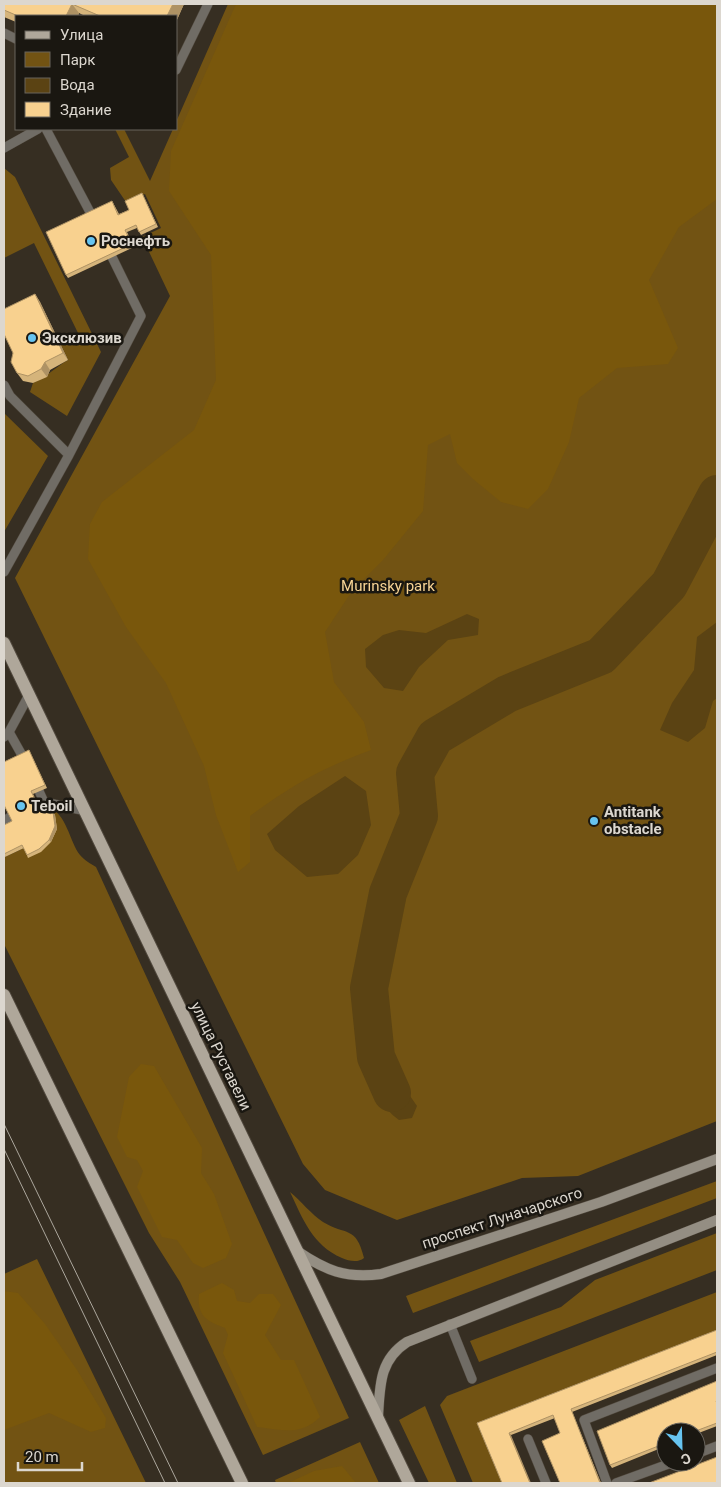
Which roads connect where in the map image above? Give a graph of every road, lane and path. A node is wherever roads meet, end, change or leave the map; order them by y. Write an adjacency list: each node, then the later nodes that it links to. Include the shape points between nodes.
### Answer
1 (208, 4): 2 (lane)
2 (178, 66)
3 (36, 130): 5 (lane)
4 (47, 130): 6 (lane)
5 (4, 148)
6 (91, 214)
7 (112, 257): 9 (lane, via 141,316)
8 (4, 385): 9 (lane, via 10,396)
9 (69, 455): 10 (lane)
10 (4, 572)
11 (4, 643): 12 (main road, улица Руставели)
12 (29, 695): 13 (lane); 16 (main road, улица Руставели)
13 (6, 734): 14 (lane)
14 (23, 757)
15 (39, 792): 16 (lane, via 41,804)
16 (86, 811): 20 (main road, улица Руставели)
17 (4, 995): 27 (main road)
18 (717, 1158): 20 (main road, проспект Луначарского, via 601,1202 380,1274 344,1275 319,1266)
19 (717, 1220): 21 (main road)
20 (297, 1251): 24 (main road, улица Руставели)
21 (450, 1324): 23 (lane); 24 (main road, via 396,1349 380,1374)
22 (717, 1368): 30 (lane, via 584,1420)
23 (472, 1379)
24 (378, 1418): 28 (main road, улица Руставели)
25 (528, 1439): 29 (lane)
26 (656, 1469): 31 (lane)
27 (242, 1483)
28 (409, 1483)
29 (546, 1483)
30 (607, 1483)
31 (616, 1483)

